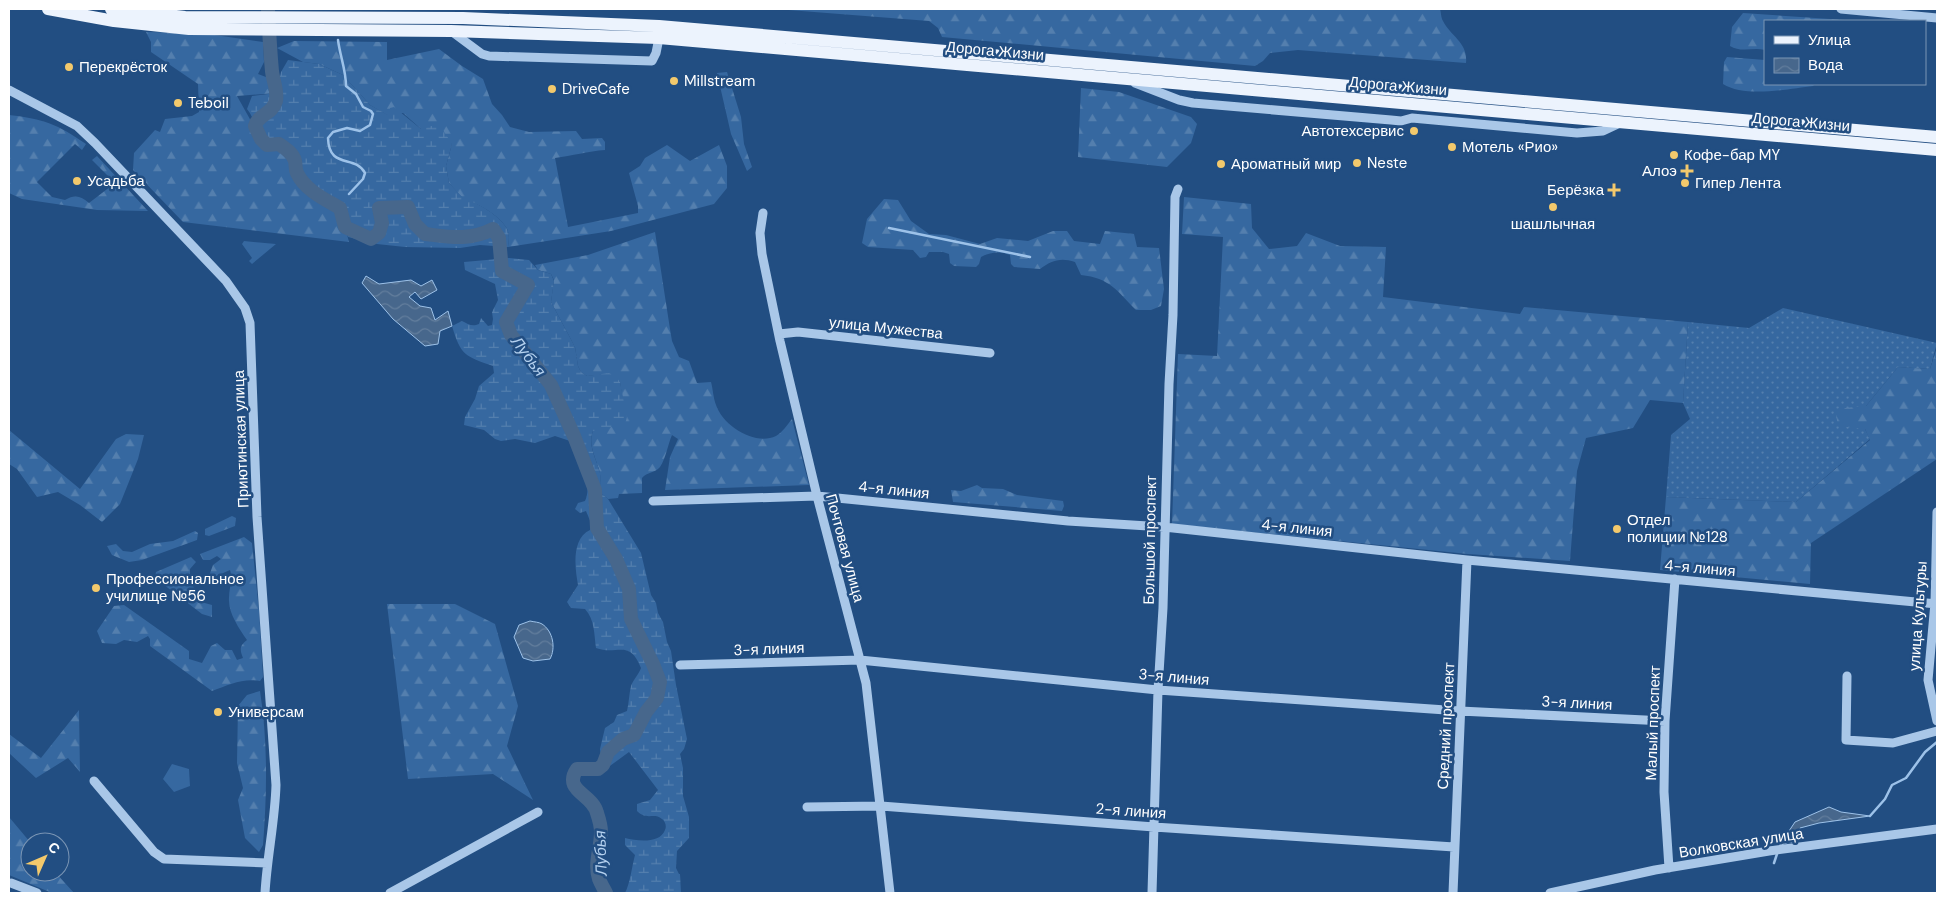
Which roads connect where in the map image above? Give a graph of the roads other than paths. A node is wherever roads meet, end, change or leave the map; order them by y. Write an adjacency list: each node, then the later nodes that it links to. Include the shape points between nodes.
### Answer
1 (48, 9): 6 (main road, Дорога Жизни, via 152,26)
2 (111, 9): 6 (main road, Дорога Жизни)
3 (1842, 9): 5 (street)
4 (463, 14): 7 (main road, Дорога Жизни); 13 (main road, Дорога Жизни, via 659,26)
5 (1937, 18)
6 (250, 25): 7 (main road, Дорога Жизни)
7 (286, 25): 8 (main road, Дорога Жизни)
8 (451, 31): 9 (main road, Дорога Жизни); 9 (street, via 489,56 578,60 652,61)
9 (659, 38): 10 (main road, Дорога Жизни)
10 (1123, 78): 12 (main road, Дорога Жизни); 12 (street, via 1193,103 1577,133 1603,131)
11 (9, 90): 41 (street, Приютинская улица, via 77,126 226,281 245,308 250,323 256,517 276,785)
12 (1623, 122): 14 (main road, Дорога Жизни)
13 (1937, 137)
14 (1937, 150)
15 (1178, 189): 22 (street, Большой проспект, via 1175,198)
16 (763, 213): 17 (street, Почтовая улица, via 760,233 762,254)
17 (778, 334): 18 (street, улица Мужества, via 798,332); 19 (street, Почтовая улица)
18 (990, 353)
19 (817, 496): 20 (street, 4-я линия); 22 (street, 4-я линия, via 1068,521); 26 (street, Почтовая улица)
20 (653, 501)
21 (1937, 512): 25 (street, улица Культуры)
22 (1164, 527): 23 (street, 4-я линия); 29 (street, Большой проспект)
23 (1467, 560): 24 (street, 4-я линия); 30 (street, Средний проспект)
24 (1675, 580): 25 (street, 4-я линия); 31 (street, Малый проспект)
25 (1936, 603): 32 (street, улица Культуры, via 1928,680)
26 (860, 660): 27 (street, 3-я линия); 29 (street, 3-я линия); 35 (street, Почтовая улица, via 866,683)
27 (680, 665)
28 (1847, 676): 33 (street, via 1846,740 1893,743)
29 (1158, 690): 30 (street, 3-я линия); 38 (street, Большой проспект)
30 (1460, 711): 31 (street, 3-я линия); 40 (street, Средний проспект)
31 (1666, 721): 42 (street, Малый проспект, via 1664,792)
32 (1937, 721)
33 (1937, 731)
34 (94, 781): 41 (street, via 154,852 164,859)
35 (881, 806): 36 (street, 2-я линия); 38 (street, 2-я линия); 47 (street, Почтовая улица)
36 (807, 807)
37 (538, 812): 46 (street)
38 (1154, 827): 40 (street, 2-я линия); 48 (street, Большой проспект)
39 (1937, 828): 42 (street, Волковская улица)
40 (1454, 847): 49 (street, Средний проспект)
41 (267, 863): 45 (street, Приютинская улица)
42 (1669, 868): 50 (street, Волковская улица)
43 (11, 883): 44 (street)
44 (37, 893)
45 (265, 893)
46 (390, 893)
47 (890, 893)
48 (1152, 893)
49 (1453, 893)
50 (1550, 893)

